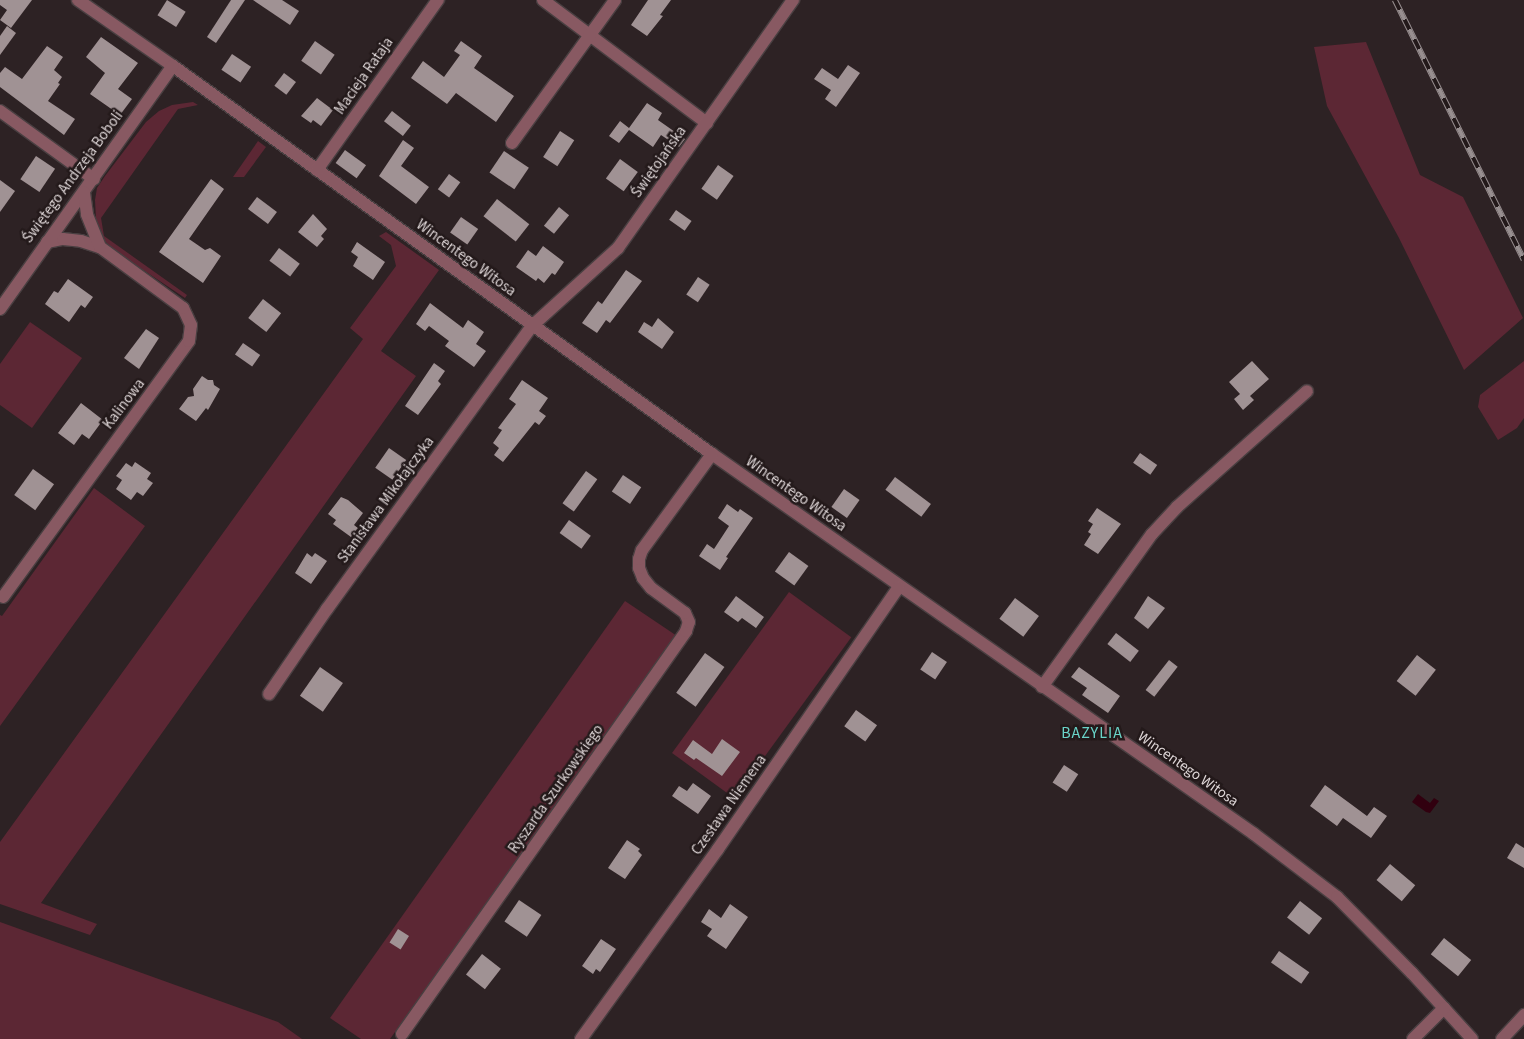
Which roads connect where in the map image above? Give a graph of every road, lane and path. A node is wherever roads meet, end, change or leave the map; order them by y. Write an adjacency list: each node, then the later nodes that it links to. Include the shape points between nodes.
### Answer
1 (78, 0): 7 (street, Wincentego Witosa)
2 (438, 0): 11 (street, Macieja Rataja)
3 (542, 0): 6 (street)
4 (615, 0): 6 (street)
5 (793, 0): 9 (street, Świętojańska)
6 (590, 35): 9 (street); 10 (street)
7 (173, 66): 11 (street, Wincentego Witosa); 12 (street, Świętego Andrzeja Boboli)
8 (0, 111): 12 (street)
9 (707, 122): 17 (street, Świętojańska, via 618,248)
10 (512, 143)
11 (317, 170): 17 (street, Wincentego Witosa)
12 (94, 179): 13 (street, Świętego Andrzeja Boboli)
13 (84, 192): 14 (street, Świętego Andrzeja Boboli); 15 (street, via 90,223)
14 (47, 242): 15 (street, Kalinowa, via 63,239); 16 (street, Świętego Andrzeja Boboli)
15 (100, 247): 21 (street, Kalinowa, via 183,308 191,325 189,341)
16 (1, 304)
17 (532, 326): 19 (street, Wincentego Witosa); 23 (street, Stanisława Mikołajczyka)
18 (1307, 391): 22 (street, via 1177,507 1152,534)
19 (712, 454): 20 (street, Wincentego Witosa); 26 (street, Ryszarda Szurkowskiego, via 642,550 639,568 651,588 685,613 689,622 686,631)
20 (899, 588): 22 (street, Wincentego Witosa); 27 (street, Czesława Niemena)
21 (3, 597)
22 (1042, 687): 24 (street, Wincentego Witosa, via 1254,834 1337,897)
23 (269, 694)
24 (1444, 1008): 28 (street); 29 (street, Wincentego Witosa)
25 (1524, 1015): 30 (street)
26 (402, 1034)
27 (581, 1039)
28 (1413, 1039)
29 (1472, 1039)
30 (1502, 1039)

